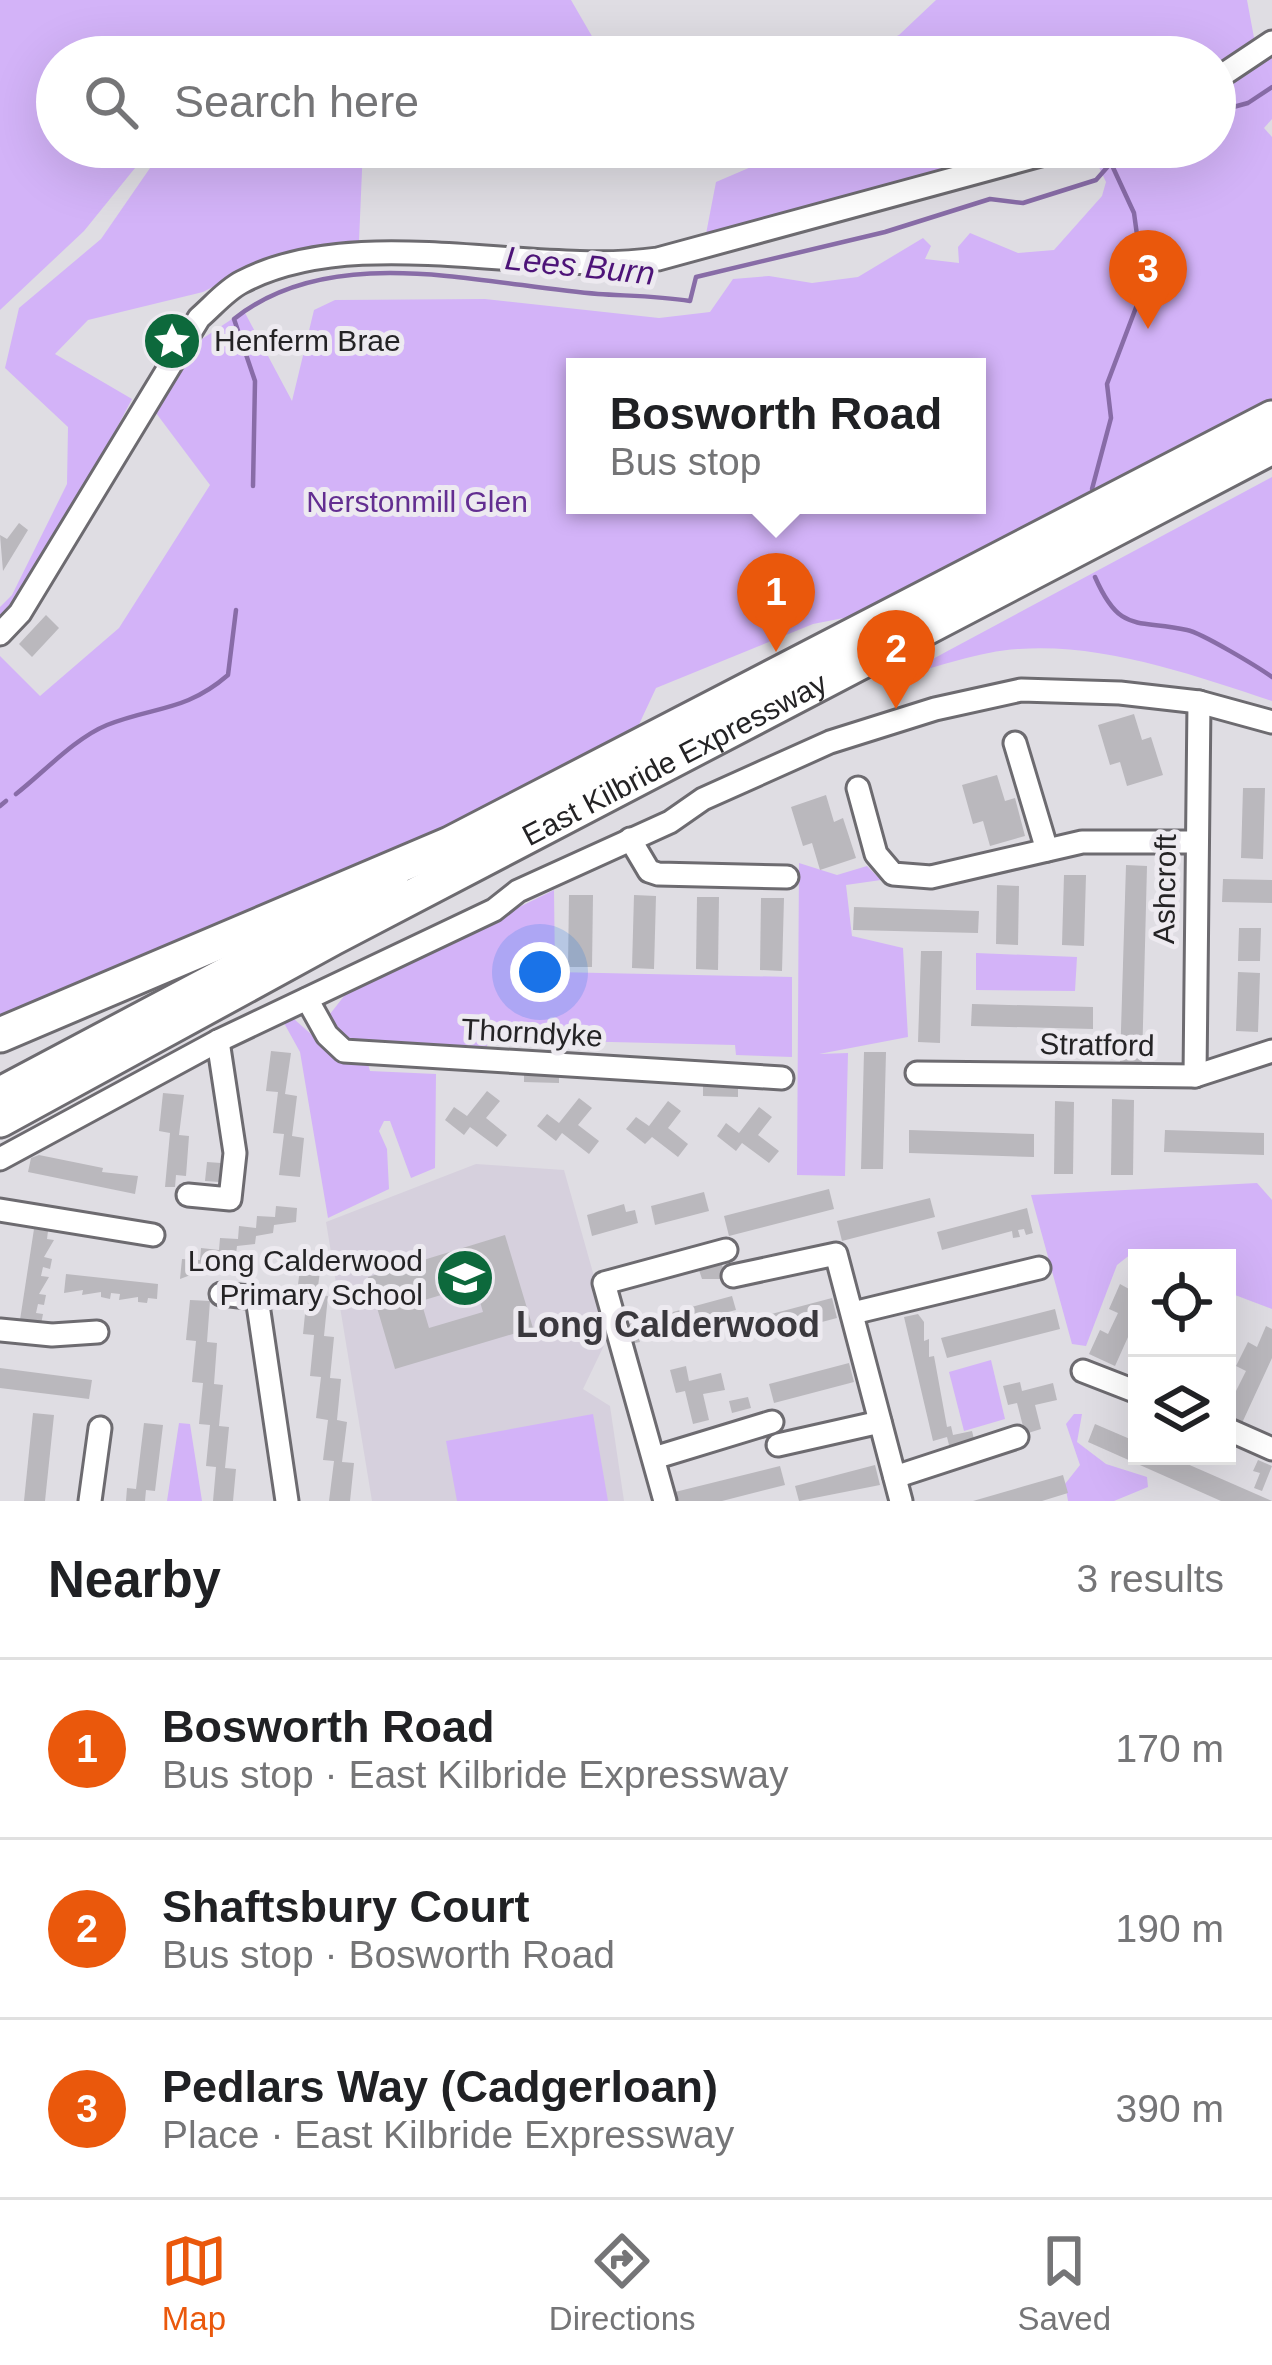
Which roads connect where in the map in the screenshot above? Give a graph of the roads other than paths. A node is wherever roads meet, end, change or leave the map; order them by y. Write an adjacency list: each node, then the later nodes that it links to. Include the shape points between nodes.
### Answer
1 (1272, 43): 2 (street)
2 (1236, 66)
3 (993, 168): 6 (street, via 658,260 606,267 400,252 304,262 241,283 199,318)
4 (1272, 418): 7 (highway, East Kilbride Expressway)
5 (1272, 447): 16 (highway, East Kilbride Expressway)
6 (0, 634)
7 (757, 688): 18 (highway, East Kilbride Expressway, via 450,844); 24 (main road, East Kilbride Expressway)
8 (1199, 702): 9 (street); 12 (street, via 1021,690 935,709 830,742); 13 (street, Ashcroft)
9 (1272, 722)
10 (1015, 743): 14 (street)
11 (857, 788): 14 (street, via 876,854 893,874 932,877)
12 (630, 839): 15 (street, via 658,874); 17 (street)
13 (1196, 842): 14 (street, via 1082,842); 22 (street, Ashcroft)
14 (1047, 850)
15 (787, 877)
16 (333, 938): 25 (main road, East Kilbride Expressway); 26 (highway, East Kilbride Expressway)
17 (307, 999): 19 (street); 23 (street, Thorndyke, via 344,1051)
18 (0, 1035)
19 (218, 1041): 27 (street); 28 (street, via 235,1153 230,1199)
20 (1272, 1051): 22 (street, Stratford)
21 (917, 1073): 22 (street, Stratford)
22 (1195, 1076)
23 (782, 1078)
24 (0, 1091)
25 (0, 1108)
26 (0, 1120)
27 (0, 1159)
28 (188, 1195)
29 (0, 1210): 30 (street)
30 (153, 1234)
31 (726, 1250): 47 (street, via 604,1283)
32 (1040, 1268): 35 (street)
33 (733, 1276): 35 (street, via 836,1254)
34 (221, 1294): 50 (street, via 256,1298)
35 (853, 1313): 41 (street)
36 (0, 1330): 37 (street)
37 (97, 1332)
38 (1083, 1371): 39 (street)
39 (1128, 1388)
40 (772, 1422): 47 (street)
41 (880, 1422): 45 (street); 48 (street)
42 (100, 1428): 49 (street)
43 (1236, 1434): 46 (street)
44 (1016, 1438): 48 (street)
45 (778, 1445)
46 (1272, 1449)
47 (654, 1458): 51 (street)
48 (895, 1477): 52 (street)
49 (90, 1501)
50 (286, 1501)
51 (665, 1501)
52 (901, 1501)

